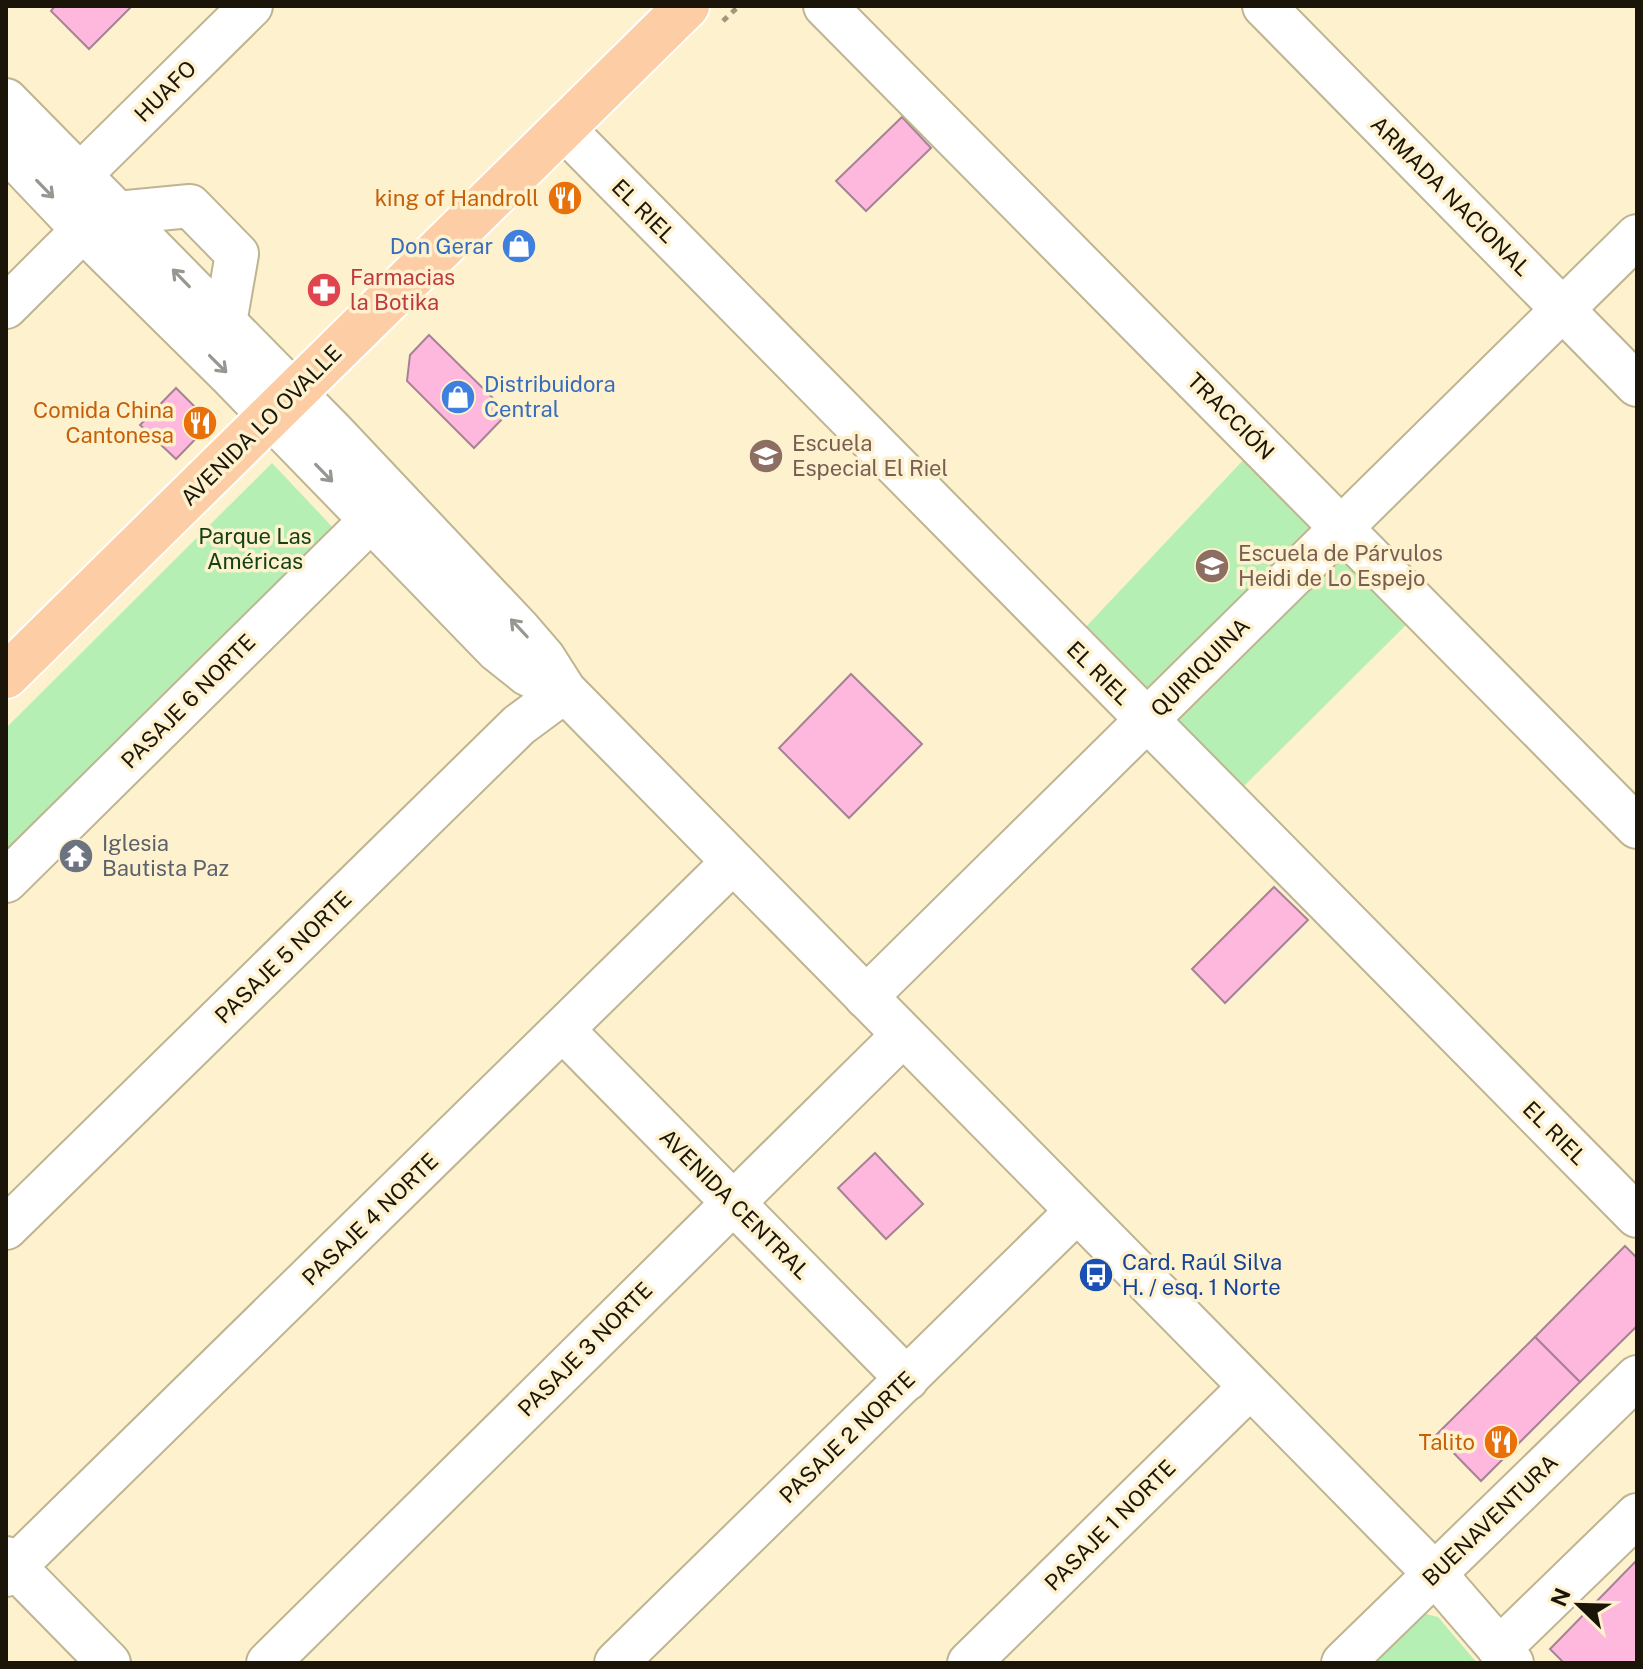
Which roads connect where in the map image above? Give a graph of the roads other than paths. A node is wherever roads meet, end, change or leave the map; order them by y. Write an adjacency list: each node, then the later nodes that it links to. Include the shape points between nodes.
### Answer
1 (251, 6): 8 (street, HUAFO)
2 (687, 6): 6 (main road, AVENIDA LO OVALLE)
3 (825, 6): 17 (street, TRACCIÓN)
4 (1264, 6): 12 (street, ARMADA NACIONAL)
5 (6, 100): 8 (street)
6 (563, 128): 15 (main road, AVENIDA LO OVALLE); 20 (street, EL RIEL)
7 (6, 149): 9 (street, one-way to 9)
8 (80, 175): 9 (street)
9 (100, 221): 11 (street); 13 (street, one-way to 9); 13 (street, via 190,206 237,254); 15 (street, one-way to 15)
10 (1637, 236): 12 (street, QUIRIQUINA)
11 (6, 307)
12 (1562, 310): 14 (street, ARMADA NACIONAL); 17 (street, QUIRIQUINA)
13 (225, 323): 15 (street)
14 (1637, 385)
15 (282, 405): 16 (street, one-way to 16); 18 (main road, AVENIDA LO OVALLE); 19 (street, one-way to 15, via 532,643)
16 (370, 521): 19 (street, via 497,650 527,674); 23 (street, PASAJE 6 NORTE)
17 (1341, 528): 20 (street, QUIRIQUINA); 21 (street, TRACCIÓN)
18 (6, 676)
19 (565, 691): 22 (street); 30 (street, PASAJE 5 NORTE, via 519,725)
20 (1146, 720): 24 (street, QUIRIQUINA); 29 (street, EL RIEL)
21 (1637, 827)
22 (733, 862): 24 (street); 25 (street, PASAJE 4 NORTE)
23 (6, 881)
24 (866, 997): 26 (street)
25 (563, 1030): 27 (street, AVENIDA CENTRAL); 35 (street, PASAJE 4 NORTE)
26 (903, 1035): 27 (street, PASAJE 3 NORTE); 28 (street)
27 (734, 1202): 32 (street, AVENIDA CENTRAL); 39 (street, PASAJE 3 NORTE)
28 (1077, 1211): 32 (street, PASAJE 2 NORTE); 33 (street)
29 (1637, 1216)
30 (6, 1228)
31 (1637, 1377): 36 (street, BUENAVENTURA)
32 (907, 1379): 40 (street, PASAJE 2 NORTE)
33 (1250, 1387): 36 (street); 41 (street, PASAJE 1 NORTE)
34 (1637, 1515): 37 (street)
35 (9, 1567): 38 (street)
36 (1435, 1574): 37 (street); 42 (street, BUENAVENTURA)
37 (1506, 1656)
38 (109, 1663)
39 (268, 1663)
40 (616, 1663)
41 (969, 1663)
42 (1343, 1663)

